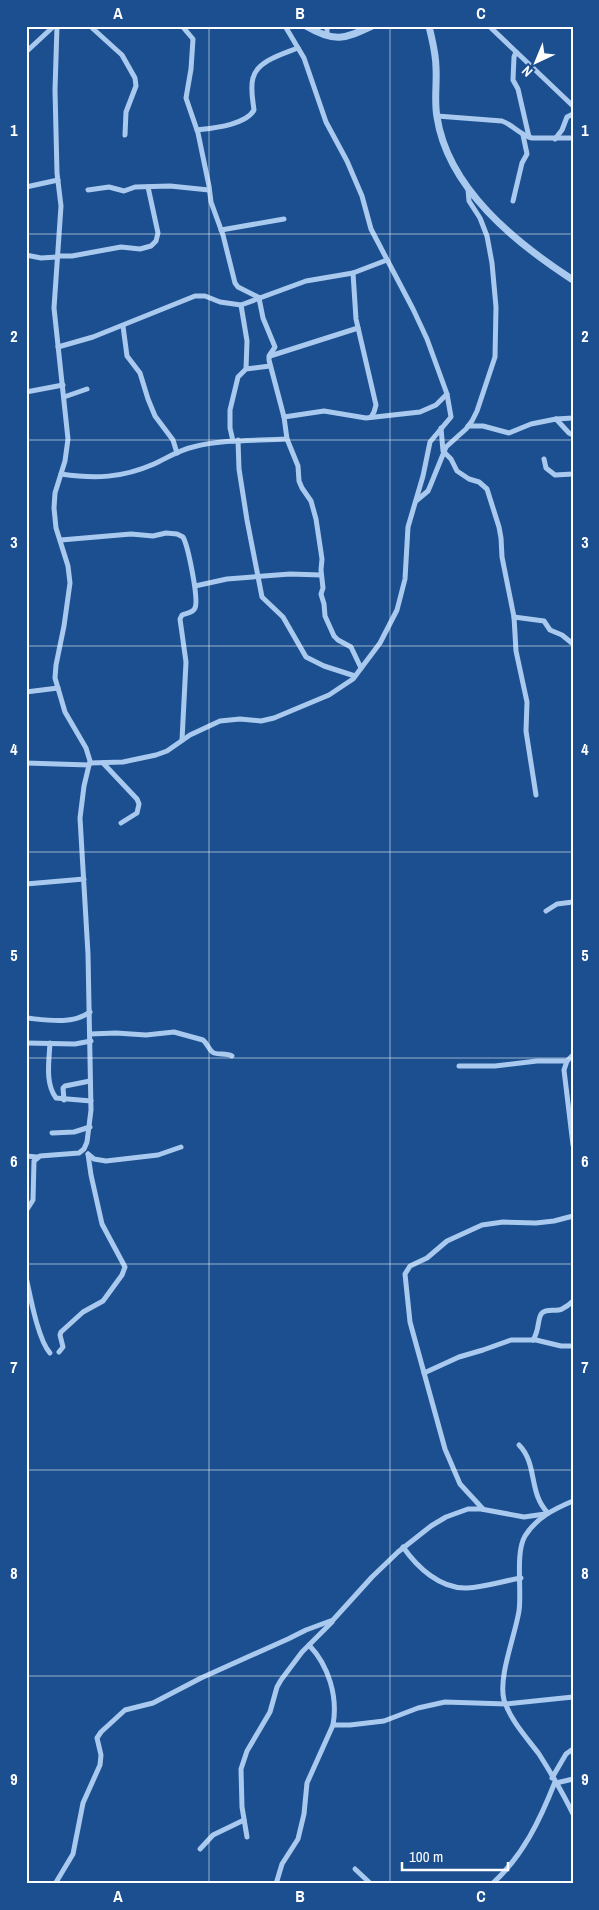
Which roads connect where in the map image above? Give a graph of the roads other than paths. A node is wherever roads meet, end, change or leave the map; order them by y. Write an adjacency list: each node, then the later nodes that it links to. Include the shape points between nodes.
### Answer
1 (54, 26): 13 (street)
2 (58, 26): 23 (street, via 55,90)
3 (90, 26): 19 (street, via 122,55 135,78 136,86 126,112)
4 (182, 26): 18 (street, via 193,39 186,96)
5 (285, 26): 12 (street)
6 (306, 26): 11 (street)
7 (327, 26): 11 (street)
8 (372, 26): 11 (street, via 347,37)
9 (429, 26): 17 (street, via 435,49)
10 (489, 26): 14 (street)
11 (327, 36)
12 (298, 48): 18 (street, via 267,62 256,72 252,80 254,110 248,118); 34 (street, via 326,122 360,192 368,221)
13 (26, 52)
14 (516, 52): 15 (street); 20 (street, via 513,80 518,89)
15 (573, 106)
16 (573, 114): 22 (street, via 567,117)
17 (436, 116): 20 (street, via 502,121); 26 (street, via 448,155)
18 (197, 130): 28 (street)
19 (126, 135)
20 (526, 136): 22 (street); 29 (street, via 527,154)
21 (573, 138): 22 (street)
22 (556, 139)
23 (58, 180): 25 (street); 33 (street, via 61,206)
24 (148, 187): 27 (street, via 124,191 109,187); 28 (street); 33 (street, via 158,233 156,242 151,246)
25 (26, 188)
26 (468, 188): 36 (street, via 508,232); 54 (street, via 469,201 487,236 492,262 496,340 491,371 477,411)
27 (88, 190)
28 (210, 190): 31 (street)
29 (513, 201)
30 (284, 220): 31 (street)
31 (221, 230): 37 (street, via 235,283)
32 (26, 255): 33 (street, via 41,258)
33 (58, 256): 41 (street, via 54,308)
34 (387, 260): 35 (street); 48 (street, via 414,311)
35 (353, 273): 37 (street, via 306,281); 40 (street)
36 (573, 280)
37 (259, 298): 38 (street); 42 (street, via 262,318 275,347)
38 (242, 305): 39 (street, via 195,296); 44 (street, via 247,341)
39 (123, 326): 41 (street); 60 (street, via 127,356 140,373 148,399 173,440)
40 (358, 328): 42 (street); 51 (street, via 376,405)
41 (58, 347): 45 (street)
42 (269, 356): 43 (street)
43 (270, 366): 44 (street); 50 (street)
44 (246, 369): 58 (street, via 238,377 230,410 230,428)
45 (63, 385): 47 (street); 49 (street)
46 (87, 389): 49 (street)
47 (26, 392)
48 (447, 394): 51 (street, via 436,406 424,412); 55 (street, via 451,417)
49 (64, 398): 62 (street, via 68,439)
50 (284, 417): 51 (street, via 324,411); 57 (street)
51 (371, 417)
52 (573, 418): 53 (street)
53 (556, 419): 54 (street, via 509,433 483,426); 56 (street)
54 (468, 426): 59 (street)
55 (441, 428): 59 (street); 64 (street, via 430,442)
56 (573, 435)
57 (288, 439): 58 (street); 66 (street, via 302,488 311,501 316,519)
58 (235, 440): 60 (street, via 192,447); 67 (street)
59 (443, 451): 64 (street, via 428,490); 69 (street, via 457,471 487,489 500,533)
60 (177, 453): 62 (street, via 141,469 110,476 94,478)
61 (544, 459): 63 (street, via 546,468 555,475)
62 (61, 474): 65 (street, via 54,508 54,520)
63 (573, 474)
64 (416, 501): 71 (street, via 408,527 405,579 397,610 380,643)
65 (61, 540): 68 (street, via 180,534 185,541); 73 (street, via 70,583 56,665)
66 (321, 575): 67 (street); 71 (street, via 325,618 336,639 354,651)
67 (257, 577): 68 (street); 72 (street, via 262,597 287,622 306,657)
68 (195, 586): 75 (street, via 195,609 180,619 186,662)
69 (514, 618): 70 (street, via 544,622 550,630); 79 (street, via 516,651 527,702 526,731)
70 (573, 644)
71 (361, 668): 72 (street)
72 (355, 676): 75 (street, via 332,694 287,713 261,721 220,721)
73 (58, 688): 74 (street); 78 (street, via 66,712 86,748)
74 (26, 692)
75 (182, 740): 77 (street, via 167,751 148,758)
76 (26, 763): 78 (street)
77 (103, 763): 78 (street); 80 (street, via 139,804 138,813)
78 (90, 764): 81 (street, via 80,818)
79 (536, 796)
80 (121, 823)
81 (84, 879): 82 (street); 85 (street)
82 (26, 884)
83 (573, 902): 84 (street, via 557,904)
84 (546, 911)
85 (90, 1012): 86 (street, via 80,1018 65,1020); 87 (street)
86 (26, 1018)
87 (90, 1037): 89 (street, via 74,1044); 91 (street, via 174,1032 203,1040 216,1054); 94 (street)
88 (26, 1043): 89 (street)
89 (50, 1044): 95 (street, via 50,1086 56,1098)
90 (573, 1055): 92 (street)
91 (232, 1056)
92 (567, 1061): 93 (street); 99 (street, via 564,1070)
93 (460, 1066)
94 (90, 1081): 95 (street, via 65,1086); 96 (street)
95 (64, 1100): 96 (street)
96 (90, 1101): 97 (street)
97 (90, 1127): 98 (street); 101 (street)
98 (52, 1133)
99 (573, 1145)
100 (181, 1146): 102 (street, via 158,1155 106,1161)
101 (84, 1149): 102 (street); 104 (street, via 79,1153)
102 (88, 1154): 111 (street, via 102,1224 125,1267 103,1301 61,1332 63,1347)
103 (26, 1156): 104 (street)
104 (37, 1157): 105 (street, via 33,1200)
105 (26, 1211)
106 (573, 1216): 113 (street, via 536,1223 482,1225 447,1241 407,1269 405,1279 410,1322)
107 (26, 1277): 112 (street, via 40,1331)
108 (573, 1301): 109 (street, via 562,1309 542,1313 538,1332)
109 (532, 1340): 110 (street); 113 (street, via 504,1341)
110 (573, 1346)
111 (59, 1352)
112 (50, 1353)
113 (424, 1374): 116 (street, via 451,1466 460,1484)
114 (518, 1445): 117 (street, via 527,1455 538,1501)
115 (573, 1501): 117 (street)
116 (484, 1509): 117 (street, via 524,1517); 118 (street, via 468,1508 446,1517)
117 (547, 1514): 119 (street, via 524,1538)
118 (403, 1547): 119 (street, via 422,1569 452,1586 465,1588); 120 (street)
119 (520, 1578): 123 (street, via 520,1610 504,1683)
120 (333, 1620): 121 (street); 133 (street, via 201,1678 153,1703 125,1710 101,1732 97,1738 100,1765 81,1809 73,1854)
121 (309, 1645): 124 (street, via 319,1657 330,1683); 129 (street, via 277,1687 270,1712 241,1769)
122 (573, 1697): 123 (street)
123 (506, 1704): 124 (street, via 436,1703 384,1721); 127 (street)
124 (333, 1725): 134 (street, via 307,1783 298,1839 282,1864)
125 (573, 1749): 127 (street, via 566,1754)
126 (573, 1779): 127 (street)
127 (554, 1781): 128 (street); 136 (street, via 528,1840)
128 (573, 1814)
129 (244, 1820): 130 (street); 131 (street, via 213,1835)
130 (247, 1836)
131 (200, 1849)
132 (355, 1869): 135 (street)
133 (55, 1884)
134 (276, 1884)
135 (371, 1884)
136 (492, 1884)

